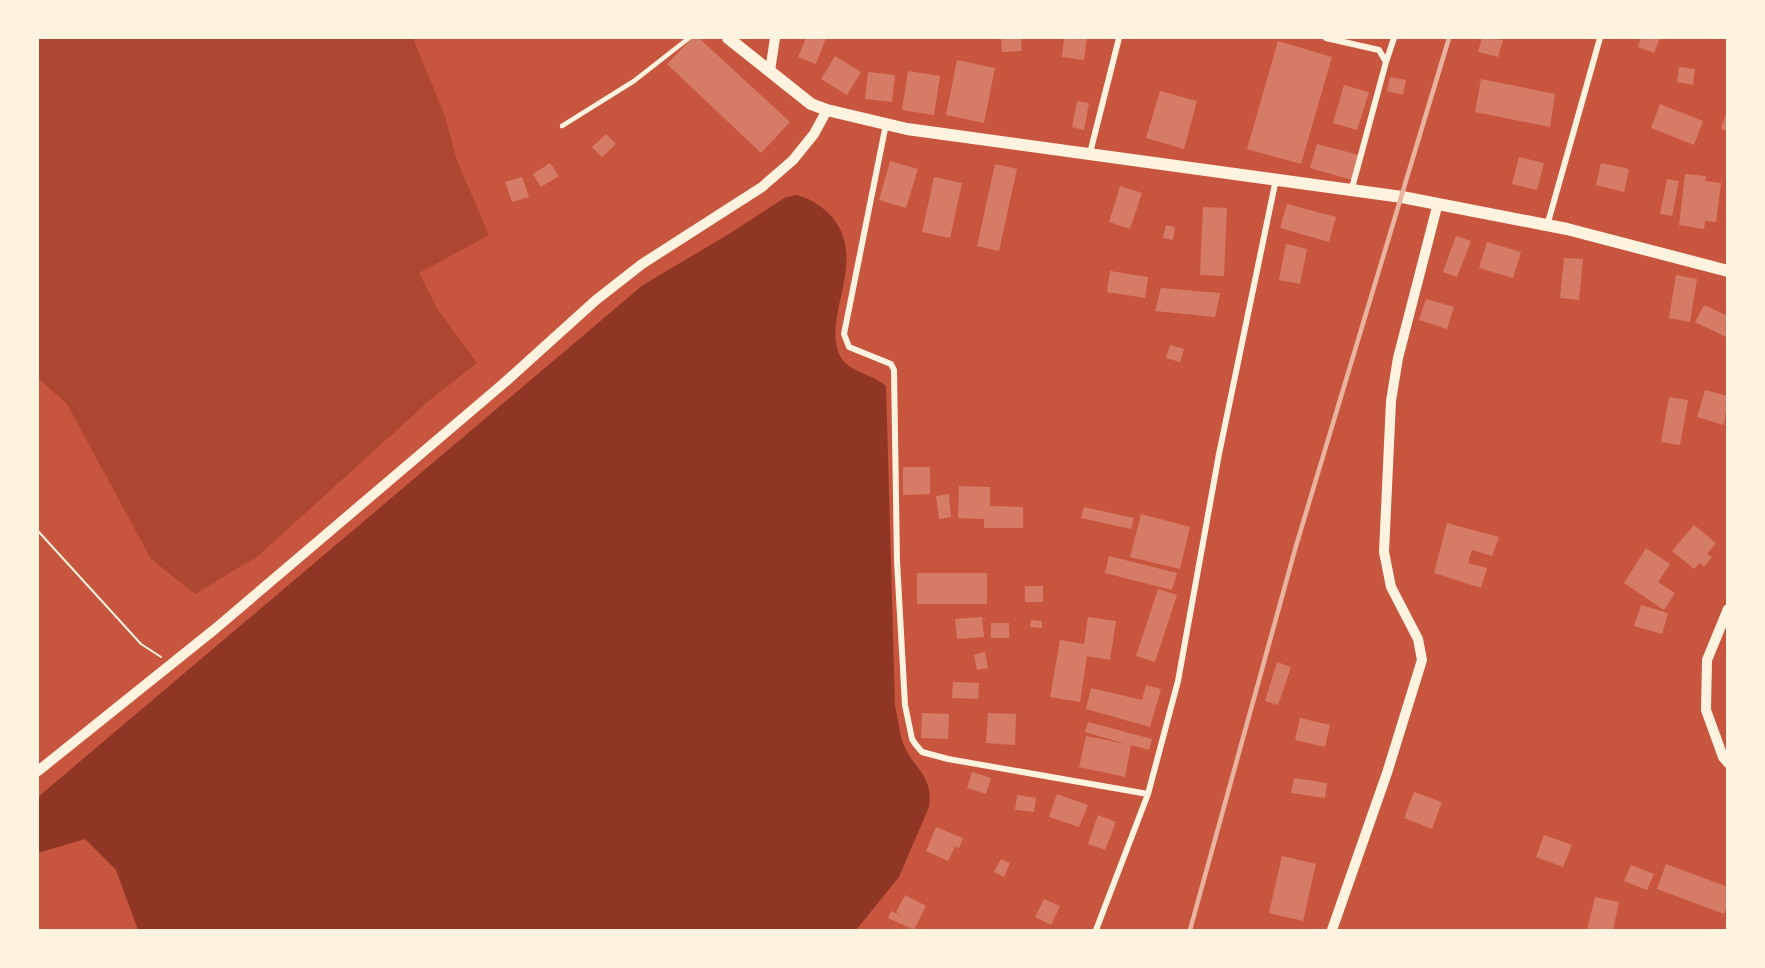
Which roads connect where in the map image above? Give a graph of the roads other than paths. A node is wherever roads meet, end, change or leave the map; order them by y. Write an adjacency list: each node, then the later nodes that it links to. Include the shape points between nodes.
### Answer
1 (689, 38): 12 (lane, via 634,81)
2 (728, 38): 9 (main road)
3 (775, 38): 9 (street)
4 (1119, 38): 13 (street)
5 (1326, 38): 8 (street, via 1379,50)
6 (1394, 38): 8 (street)
7 (1600, 38): 17 (street)
8 (1386, 62): 15 (street)
9 (770, 71): 10 (main road, via 811,104)
10 (827, 110): 11 (main road); 21 (street, via 793,160 762,187 642,264 596,300 504,383 172,664)
11 (886, 124): 13 (main road); 22 (street, via 844,334 849,347 891,364 894,370 897,561 905,705 912,739 922,752 948,759)
12 (562, 126)
13 (1090, 153): 14 (main road)
14 (1276, 178): 15 (main road); 22 (street, via 1219,454 1178,681)
15 (1352, 188): 16 (main road)
16 (1438, 203): 17 (main road); 24 (street, via 1398,358 1391,401 1384,552 1391,587 1418,639 1422,660)
17 (1546, 226): 18 (main road)
18 (1728, 271)
19 (1728, 609): 20 (street, via 1707,660 1706,700 1706,710)
20 (1728, 763)
21 (38, 771)
22 (1148, 794): 23 (street)
23 (1095, 930)
24 (1332, 930)

